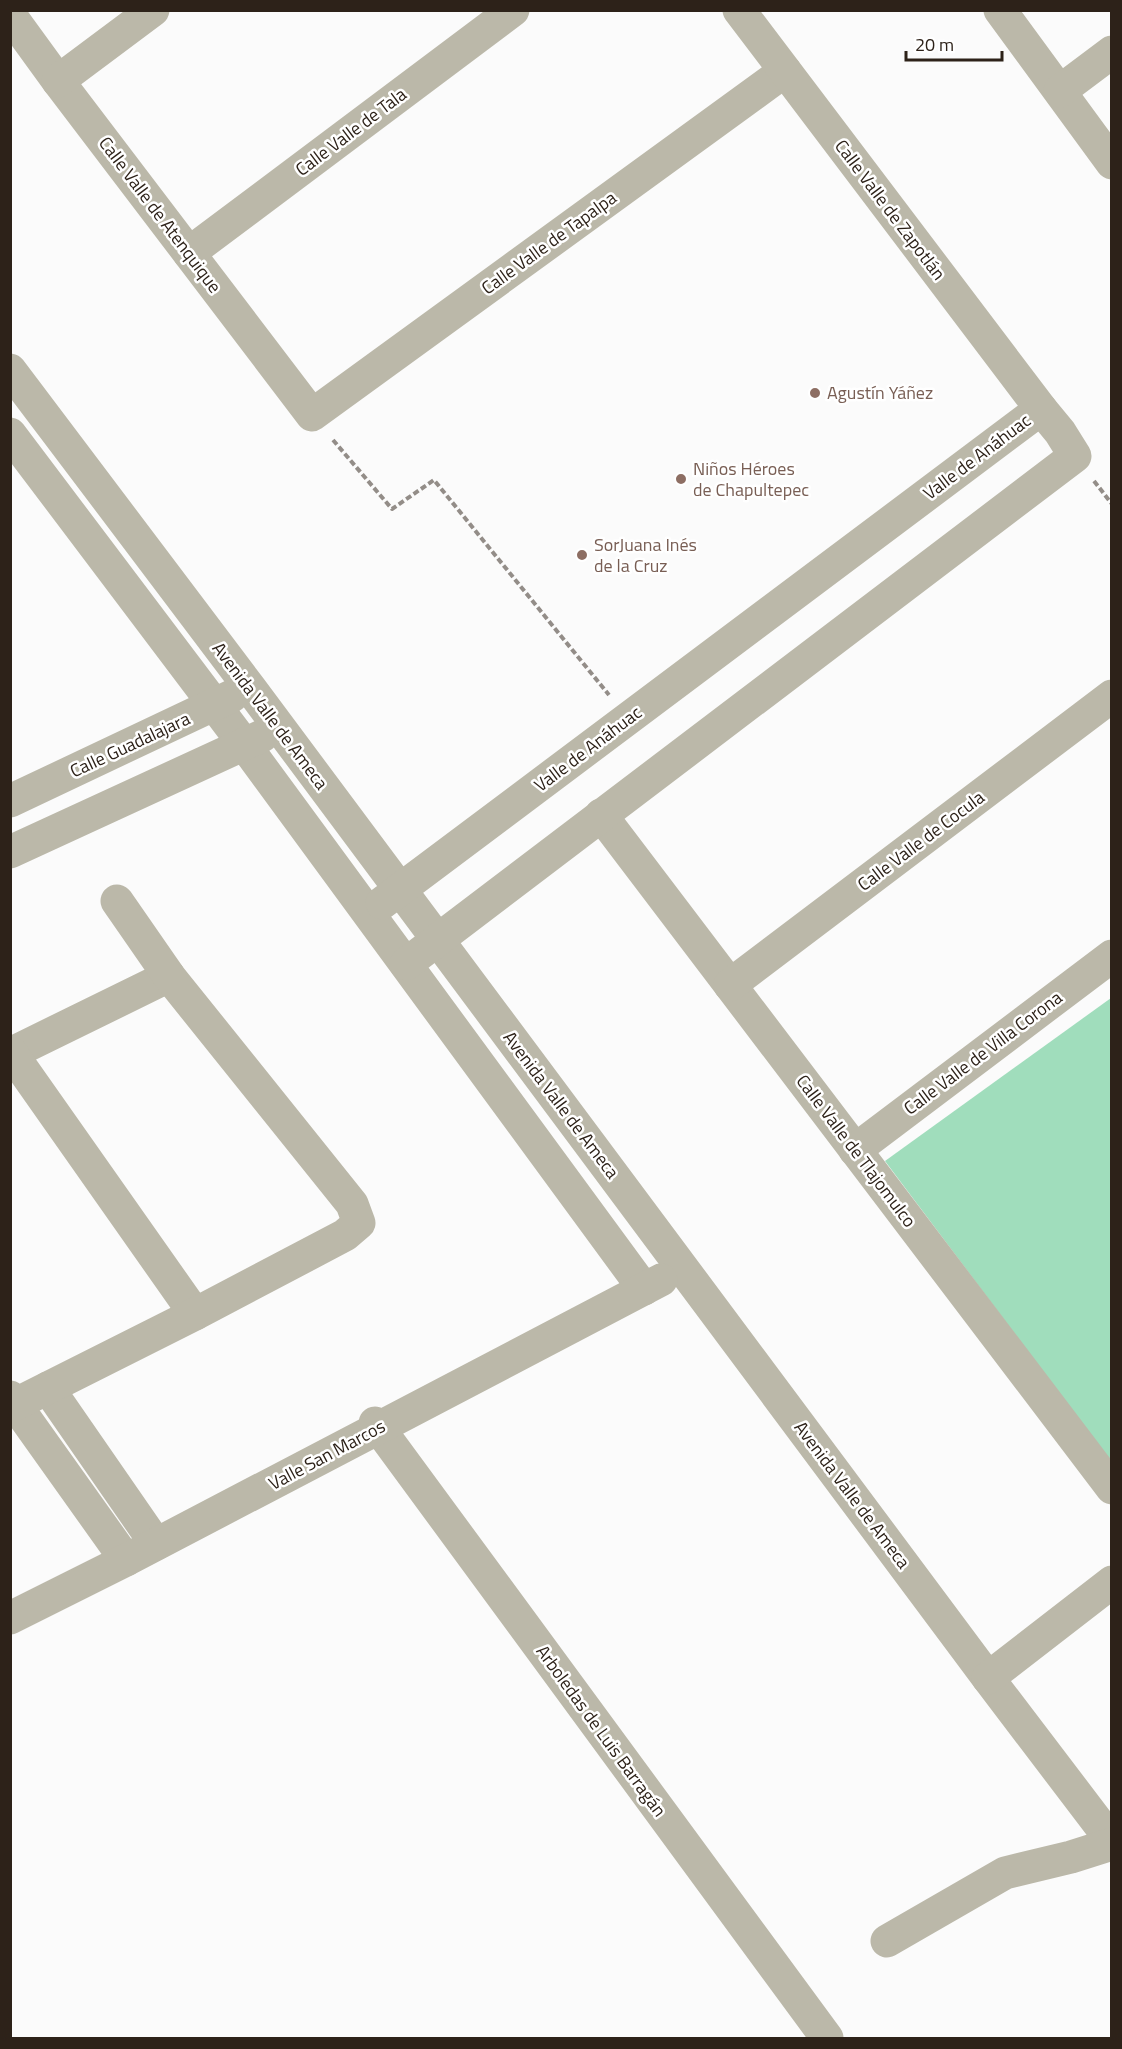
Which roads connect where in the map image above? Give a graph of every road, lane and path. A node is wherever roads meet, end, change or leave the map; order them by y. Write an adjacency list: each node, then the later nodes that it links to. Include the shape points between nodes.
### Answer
1 (153, 10): 8 (street)
2 (513, 10): 11 (street, Calle Valle de Tala)
3 (739, 10): 7 (street, Calle Valle de Zapotlán)
4 (999, 10): 9 (street)
5 (10, 15): 8 (street, Calle Valle de Atenquique)
6 (1112, 52): 9 (street)
7 (785, 71): 13 (street, Calle Valle de Zapotlán); 14 (street, Calle Valle de Tapalpa)
8 (58, 81): 11 (street, Calle Valle de Atenquique)
9 (1060, 91): 10 (street)
10 (1112, 164)
11 (189, 253): 14 (street, Calle Valle de Atenquique)
12 (10, 370): 16 (street, Avenida Valle de Ameca)
13 (1041, 409): 19 (street, Valle de Anáhuac); 23 (street, Valle de Anáhuac, via 1075,456)
14 (312, 415): 19 (path, via 392,509 434,480)
15 (10, 434): 18 (street)
16 (250, 688): 18 (street, Calle Guadalajara); 20 (street, Avenida Valle de Ameca)
17 (1112, 696): 32 (street, Calle Valle de Cocula)
18 (214, 705): 21 (street); 22 (street, Calle Guadalajara)
19 (628, 719): 25 (street, Valle de Anáhuac)
20 (279, 728): 21 (street); 25 (street, Avenida Valle de Ameca)
21 (244, 744): 24 (street); 27 (street)
22 (10, 801)
23 (601, 815): 28 (street, Valle de Anáhuac); 32 (street, Calle Valle de Tlajomulco)
24 (10, 852)
25 (399, 890): 27 (street, Valle de Anáhuac); 28 (street, Avenida Valle de Ameca)
26 (117, 901): 31 (street)
27 (369, 913): 30 (street)
28 (437, 940): 30 (street, Valle de Anáhuac); 35 (street, Avenida Valle de Ameca)
29 (1112, 956): 34 (street, Calle Valle de Villa Corona)
30 (406, 964): 36 (street)
31 (168, 976): 33 (street); 37 (street, via 352,1204 359,1222 345,1235)
32 (730, 985): 34 (street, Calle Valle de Tlajomulco)
33 (11, 1054): 37 (street)
34 (855, 1150): 41 (street, Calle Valle de Tlajomulco)
35 (684, 1269): 36 (street, Valle San Marcos); 46 (street, Avenida Valle de Ameca)
36 (644, 1289): 40 (street, Valle San Marcos)
37 (195, 1314): 38 (street)
38 (48, 1388): 39 (street); 42 (street)
39 (12, 1402): 43 (street)
40 (377, 1426): 42 (street, Valle San Marcos); 49 (street, Arboledas de Luis Barragán)
41 (1112, 1488)
42 (156, 1544): 43 (street, Valle San Marcos)
43 (126, 1560): 45 (street, Valle San Marcos)
44 (1112, 1582): 46 (street)
45 (10, 1618)
46 (988, 1678): 47 (street, Avenida Valle de Ameca)
47 (1112, 1842): 48 (street, via 1005,1873)
48 (887, 1941)
49 (827, 2038)

